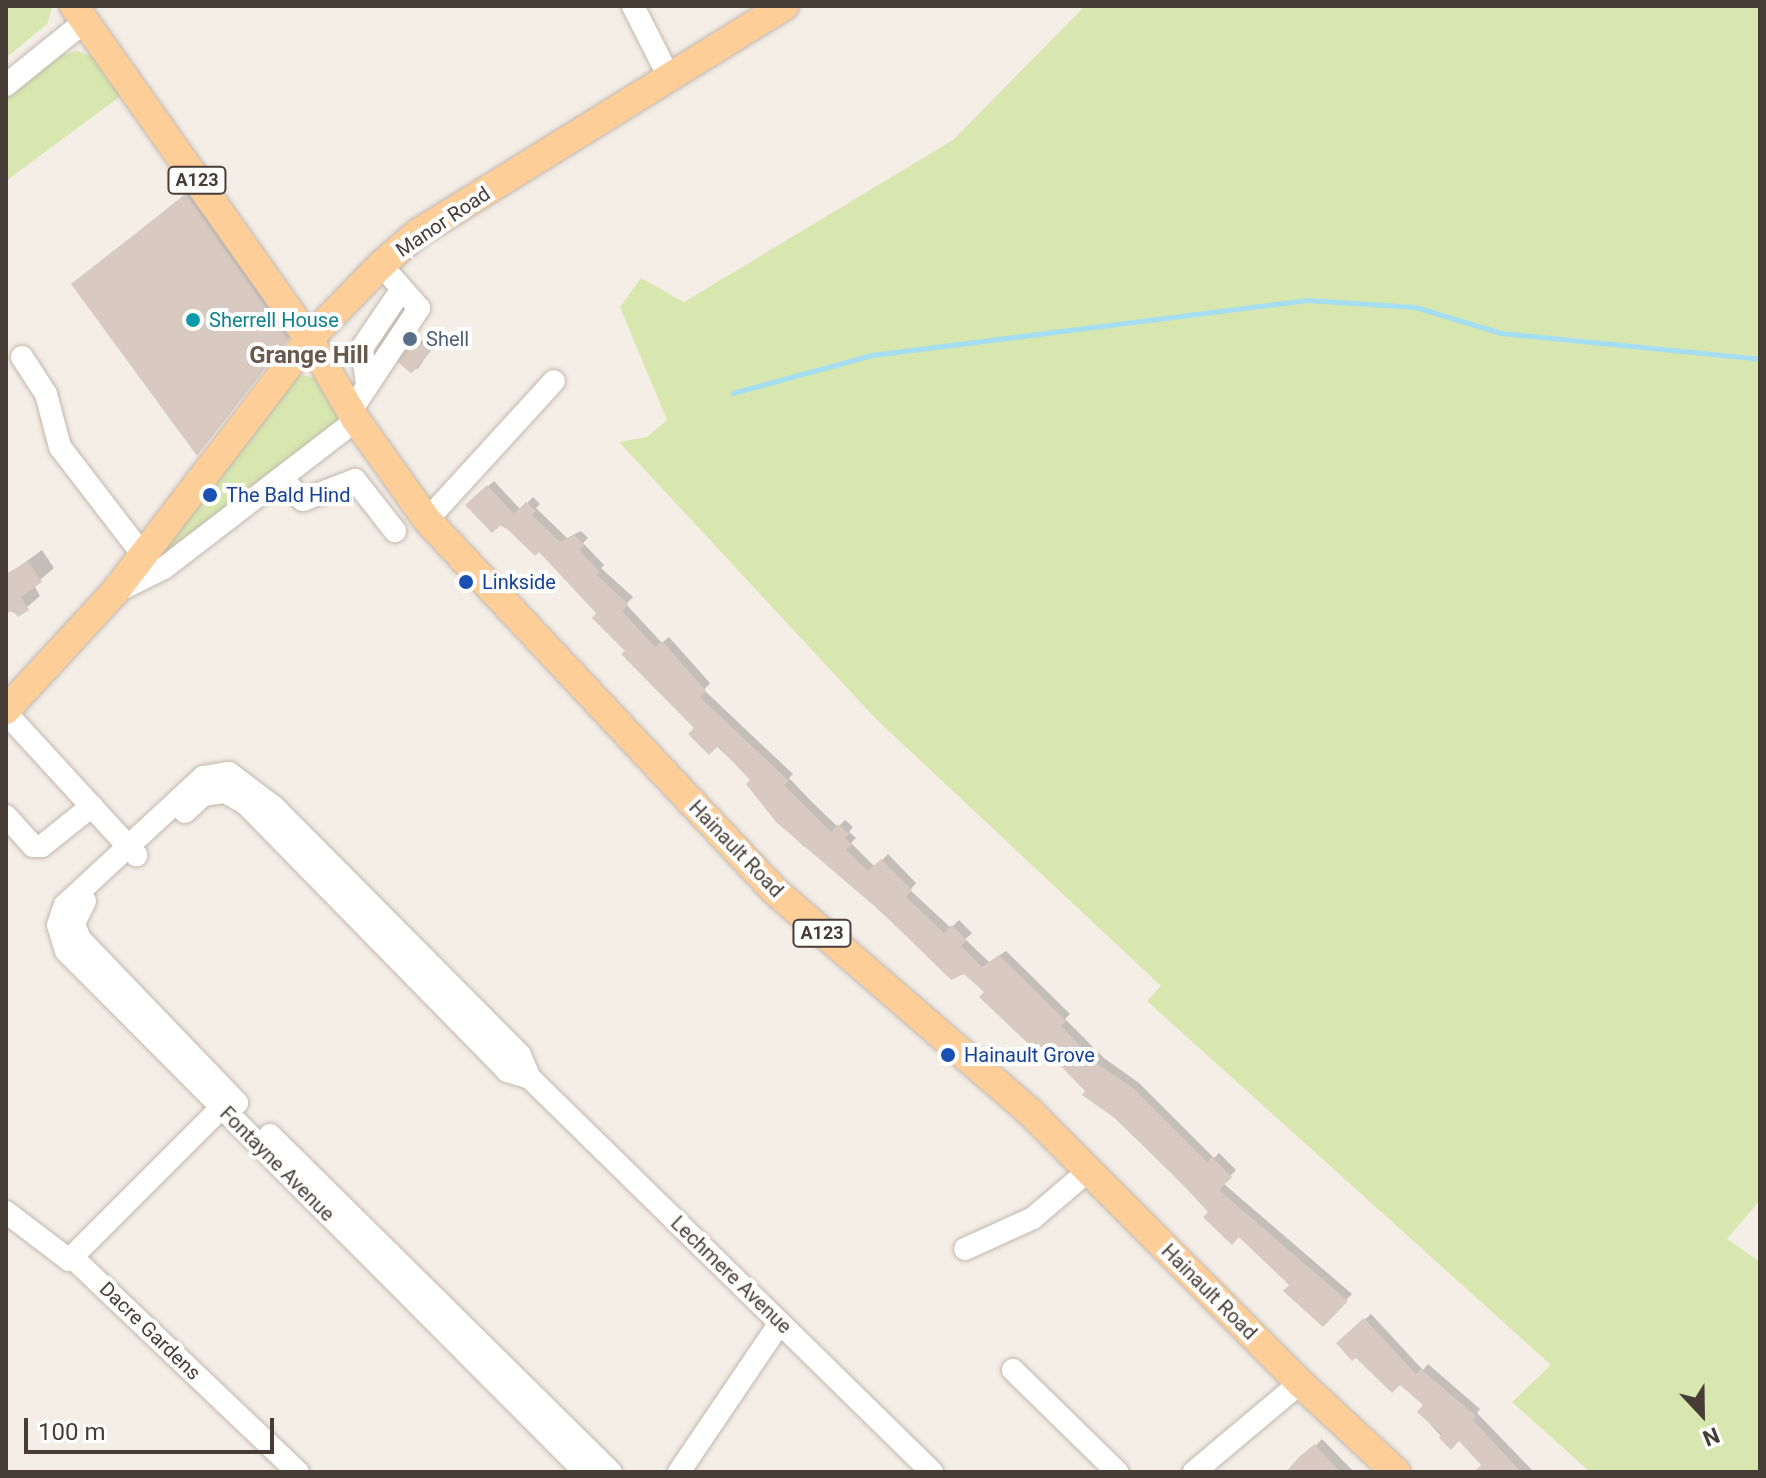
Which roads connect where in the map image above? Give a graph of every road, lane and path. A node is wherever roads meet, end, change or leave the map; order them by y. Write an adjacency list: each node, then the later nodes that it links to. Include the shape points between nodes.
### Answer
1 (633, 6): 4 (street)
2 (784, 6): 4 (main road, Manor Road)
3 (77, 10): 5 (street); 7 (main road, A123)
4 (669, 77): 6 (main road, Manor Road, via 418,233)
5 (6, 85)
6 (381, 265): 7 (main road, Manor Road); 10 (street, via 402,289 362,348 367,384)
7 (309, 339): 10 (main road, Hainault Road / A123); 14 (main road, Manor Road)
8 (22, 357): 14 (street, via 46,394 60,447)
9 (554, 381): 12 (street)
10 (354, 414): 11 (street, Manor Road); 12 (main road, Hainault Road / A123)
11 (281, 478): 13 (street, via 303,500 355,480); 15 (street, Manor Road, via 164,568)
12 (427, 520): 21 (main road, Hainault Road / A123, via 775,891 1030,1112)
13 (395, 531)
14 (143, 555): 15 (main road, Manor Road)
15 (114, 593): 16 (main road, Manor Road)
16 (6, 711): 17 (street)
17 (92, 806): 18 (street, via 42,846 33,846); 19 (street)
18 (6, 816)
19 (132, 850): 20 (street, Fontayne Avenue, via 65,905 58,925 66,951 96,970); 26 (street, Lechmere Avenue, via 203,777 229,773 390,938 507,1071 530,1078)
20 (226, 1102): 24 (street); 25 (street, Fontayne Avenue)
21 (1088, 1171): 23 (street, via 1033,1218); 28 (main road, Hainault Road / A123)
22 (6, 1212): 24 (street, Dacre Gardens)
23 (965, 1249)
24 (71, 1258): 29 (street, Dacre Gardens)
25 (427, 1302): 30 (street, Fontayne Avenue); 31 (street, Fontayne Avenue)
26 (780, 1323): 32 (street); 33 (street, Lechmere Avenue)
27 (1013, 1370): 34 (street)
28 (1300, 1383): 35 (street); 36 (main road, Hainault Road / A123)
29 (298, 1472)
30 (585, 1472)
31 (611, 1472)
32 (679, 1472)
33 (932, 1472)
34 (1117, 1472)
35 (1194, 1472)
36 (1396, 1472)

